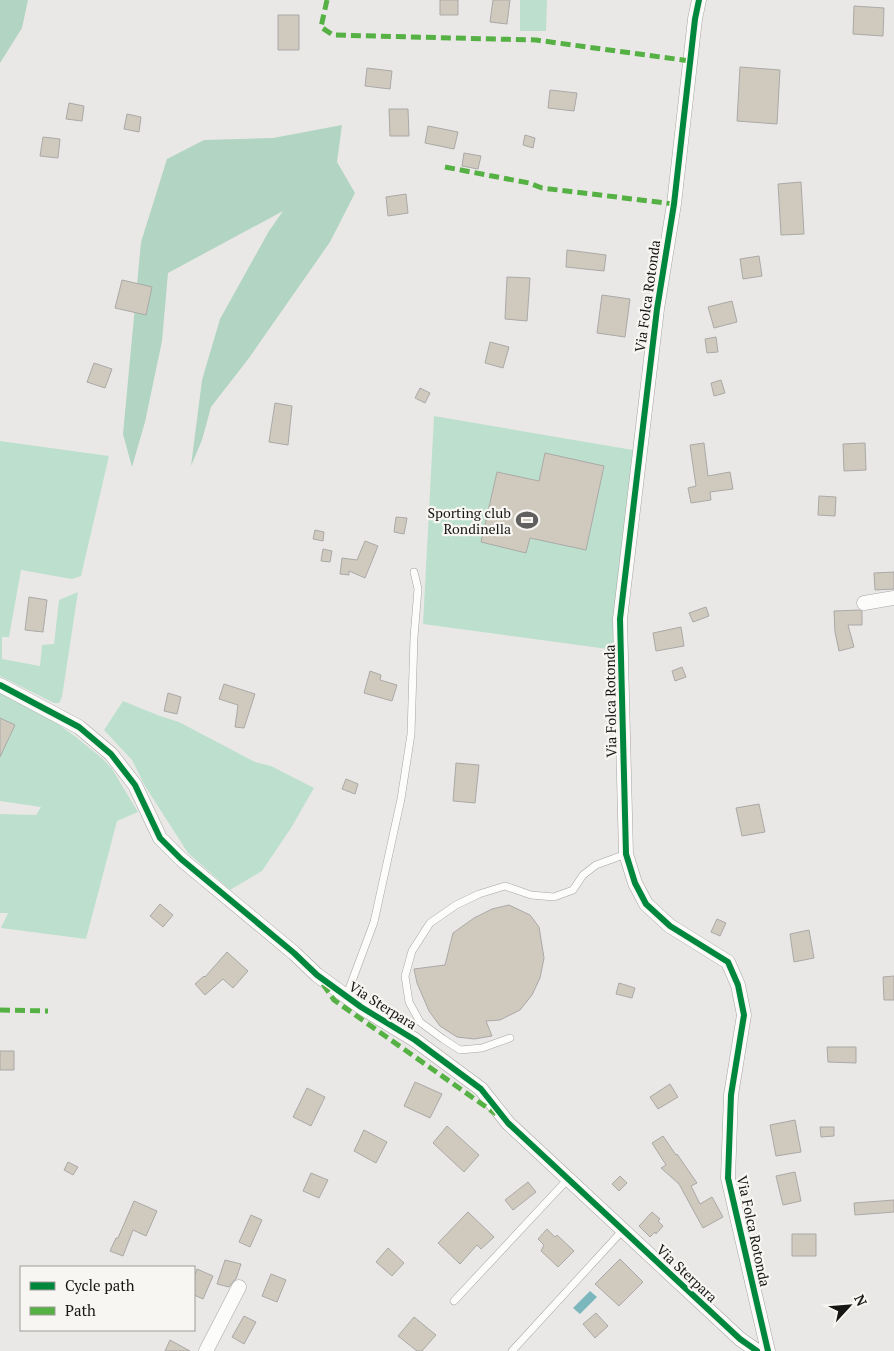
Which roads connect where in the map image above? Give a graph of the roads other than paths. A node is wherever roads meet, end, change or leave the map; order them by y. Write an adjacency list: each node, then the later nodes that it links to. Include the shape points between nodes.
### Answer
1 (699, 0): 6 (street, Via Folca Rotonda, via 620,618)
2 (414, 572): 7 (lane, via 418,589 411,734 401,799 374,922)
3 (894, 598): 4 (street)
4 (864, 603)
5 (0, 685): 7 (street, Via Sterpara, via 79,727 111,754 135,785 160,838 180,859)
6 (626, 854): 8 (lane, via 596,865 583,875 573,890 554,897 530,895 505,886 480,894 456,905 430,923 416,944 405,976 409,1002 420,1022 460,1050 482,1048); 16 (street, Via Folca Rotonda, via 646,904 670,926 728,962 738,985 744,1015 731,1095 728,1178)
7 (346, 997): 9 (street, Via Sterpara, via 415,1040 481,1089 508,1123)
8 (510, 1038)
9 (568, 1179): 10 (street, Via Sterpara); 12 (lane)
10 (623, 1230): 14 (lane); 15 (street, Via Sterpara)
11 (239, 1287): 13 (street)
12 (454, 1301)
13 (206, 1351)
14 (512, 1351)
15 (757, 1351)
16 (768, 1351)

